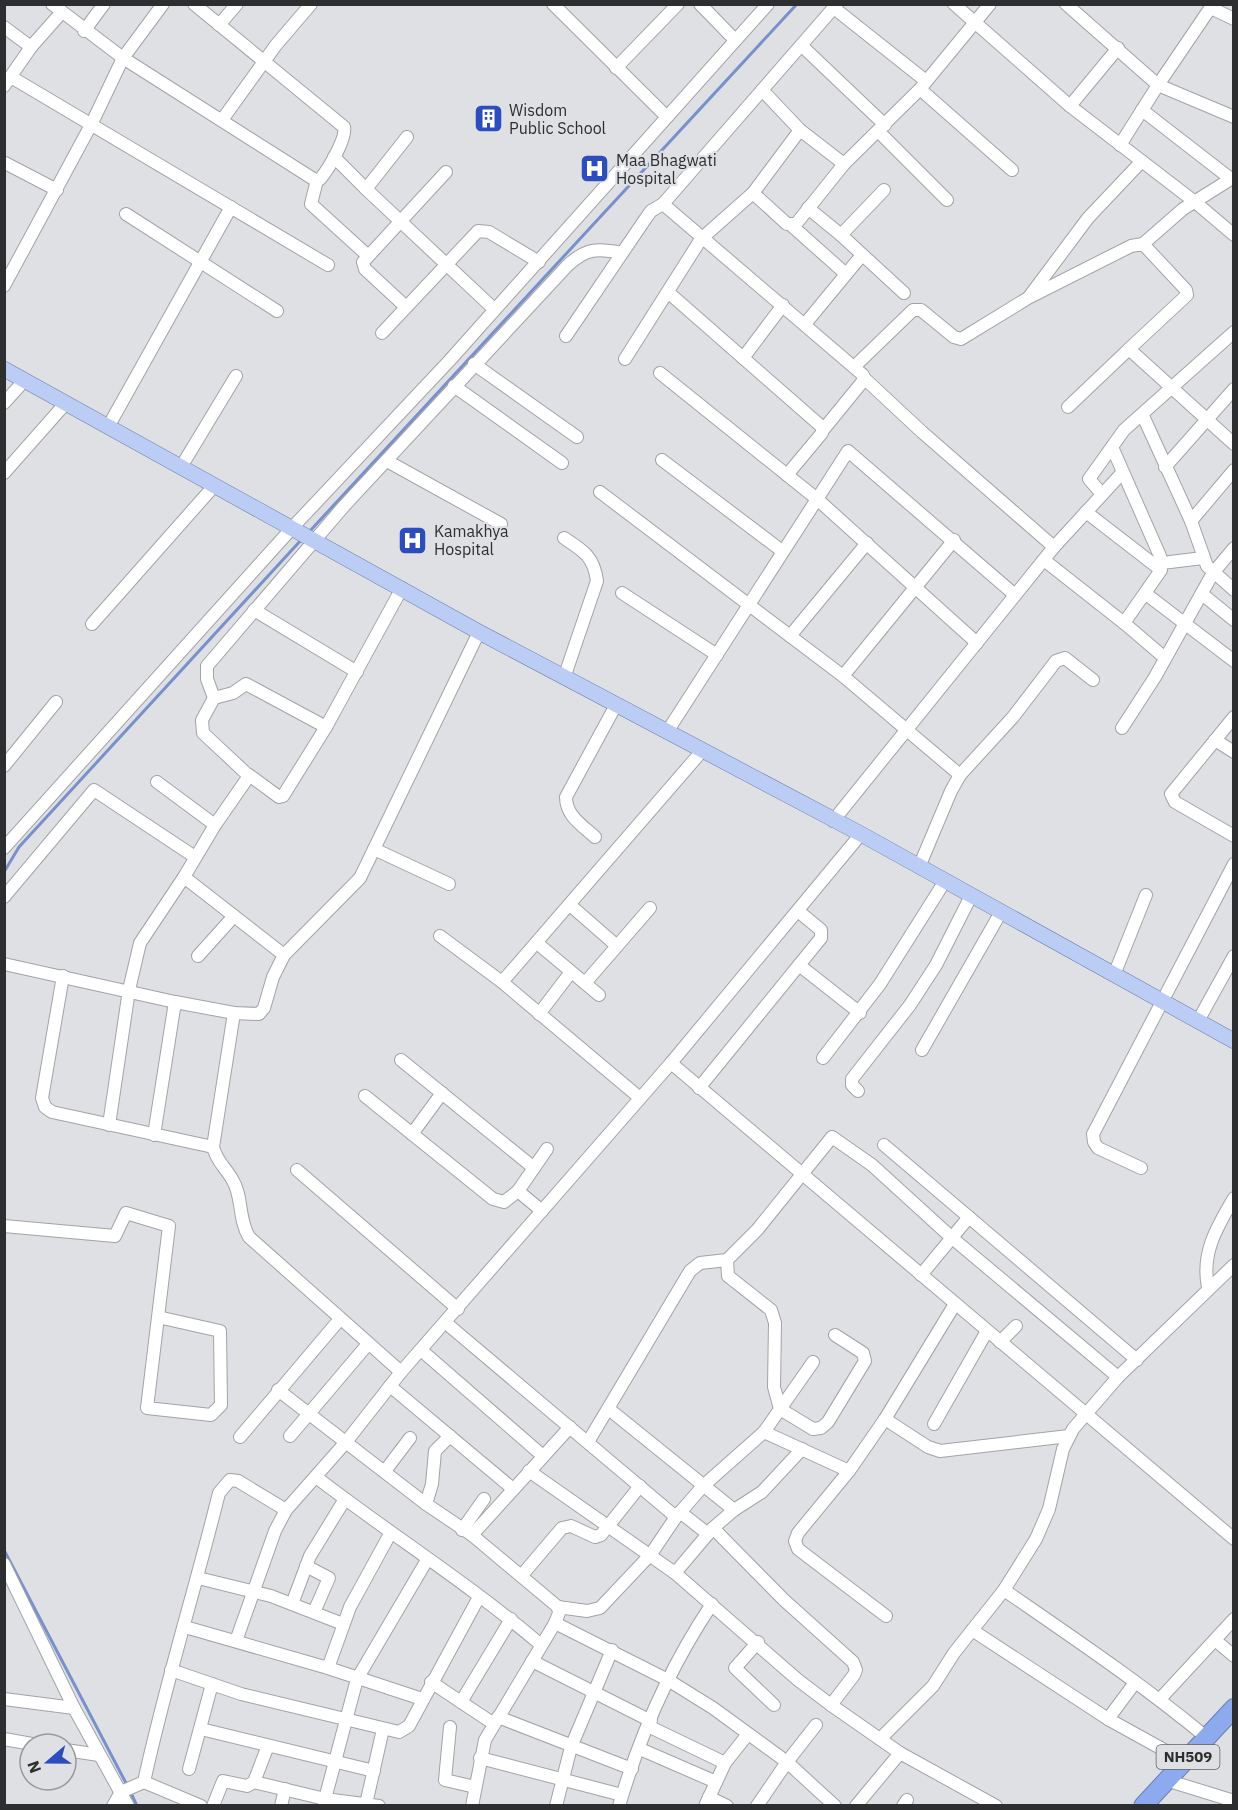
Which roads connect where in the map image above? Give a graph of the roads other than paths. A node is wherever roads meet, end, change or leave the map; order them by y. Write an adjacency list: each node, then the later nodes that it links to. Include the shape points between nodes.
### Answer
1 (52, 4): 16 (street)
2 (104, 4): 21 (street)
3 (163, 4): 26 (street)
4 (194, 4): 19 (street)
5 (237, 4): 19 (street)
6 (311, 4): 27 (street)
7 (553, 4): 28 (street)
8 (678, 4): 28 (street)
9 (700, 4): 22 (street)
10 (768, 4): 22 (street)
11 (954, 4): 18 (street)
12 (990, 4): 18 (street)
13 (1066, 4): 25 (street)
14 (836, 6): 23 (street); 30 (street)
15 (1212, 6): 17 (street); 31 (street)
16 (61, 13): 21 (street); 24 (street)
17 (1233, 19)
18 (975, 22): 30 (street); 33 (street)
19 (219, 25): 27 (street)
20 (4, 27): 24 (street)
21 (84, 31): 26 (street)
22 (735, 40): 35 (street)
23 (802, 46): 32 (street); 39 (street)
24 (31, 47): 29 (street)
25 (1118, 48): 31 (street); 33 (street)
26 (123, 58): 37 (street); 38 (street)
27 (265, 60): 37 (street); 43 (street, via 344,127)
28 (616, 68): 35 (street)
29 (8, 82): 38 (street)
30 (923, 85): 39 (street); 47 (street)
31 (1158, 85): 34 (street); 36 (street)
32 (762, 90): 40 (street); 57 (street)
33 (1070, 106): 42 (street)
34 (1142, 110): 42 (street); 49 (street)
35 (667, 117): 71 (street)
36 (1233, 117)
37 (222, 120): 50 (street)
38 (92, 123): 53 (street); 58 (street)
39 (882, 128): 46 (street); 55 (street)
40 (801, 130): 46 (street); 54 (street)
41 (407, 137): 51 (street)
42 (1120, 145): 44 (street)
43 (334, 158): 50 (street); 51 (street)
44 (1141, 162): 56 (street); 78 (street, via 1088,218)
45 (5, 163): 53 (street)
46 (844, 164): 59 (street)
47 (1012, 171)
48 (446, 172): 61 (street)
49 (1232, 178): 56 (street)
50 (317, 180): 68 (street, via 311,204)
51 (366, 189): 61 (street)
52 (884, 189): 63 (street)
53 (57, 190): 75 (street)
54 (753, 193): 62 (street); 65 (street)
55 (947, 200)
56 (1195, 202): 64 (street); 66 (street)
57 (663, 204): 65 (street); 67 (street, via 651,211)
58 (231, 207): 70 (street); 72 (street)
59 (808, 208): 62 (street); 63 (street)
60 (126, 214): 70 (street)
61 (399, 222): 68 (street); 73 (street)
62 (792, 226): 74 (street)
63 (841, 235): 69 (street)
64 (1233, 235)
65 (701, 239): 76 (street); 79 (street)
66 (1143, 244): 78 (street, via 1131,246); 87 (street, via 1187,295)
67 (622, 254): 86 (street); 90 (street, via 595,248 578,255)
68 (367, 255): 80 (street, via 365,269)
69 (862, 255): 74 (street); 77 (street)
70 (199, 262): 82 (street); 105 (street)
71 (538, 262): 73 (street, via 484,230 478,231); 81 (street)
72 (328, 265)
73 (448, 265): 80 (street); 81 (street)
74 (846, 274): 83 (street)
75 (4, 286)
76 (669, 293): 88 (street); 89 (street)
77 (904, 293)
78 (1028, 298): 91 (street, via 961,339 921,310 913,310)
79 (783, 305): 83 (street); 89 (street)
80 (406, 307): 85 (street)
81 (494, 309): 126 (street)
82 (277, 311)
83 (805, 324): 91 (street)
84 (1233, 332): 98 (street)
85 (382, 333)
86 (566, 336)
87 (1129, 349): 98 (street); 102 (street)
88 (625, 358)
89 (743, 358): 106 (street)
90 (474, 364): 97 (street); 107 (street)
91 (855, 366): 95 (street)
92 (4, 369): 96 (main road)
93 (660, 373): 118 (street)
94 (236, 376): 113 (street)
95 (864, 378): 106 (street); 130 (street)
96 (24, 381): 100 (street); 101 (main road)
97 (454, 386): 111 (street); 112 (street)
98 (1172, 388): 103 (street); 104 (street)
99 (1233, 389): 104 (street)
100 (4, 403)
101 (65, 404): 105 (main road); 116 (street)
102 (1068, 407)
103 (1143, 416): 109 (street, via 1124,430); 114 (street)
104 (1206, 419): 108 (street); 114 (street)
105 (108, 427): 113 (main road)
106 (823, 430): 118 (street)
107 (577, 437)
108 (1233, 444)
109 (1112, 447): 117 (street); 121 (street, via 1089,480)
110 (662, 459): 132 (street)
111 (387, 461): 125 (street); 126 (street)
112 (562, 463)
113 (181, 467): 119 (main road)
114 (1165, 467): 124 (street)
115 (1233, 470): 124 (street)
116 (4, 473)
117 (1122, 473): 121 (street); 135 (street)
118 (787, 475): 122 (street)
119 (214, 486): 126 (main road); 148 (street)
120 (600, 492): 144 (street)
121 (1101, 494): 123 (street)
122 (817, 498): 128 (street, via 850,452); 129 (street); 132 (street)
123 (1086, 512): 130 (street); 135 (street)
124 (1191, 521): 133 (street)
125 (501, 524)
126 (305, 536): 137 (main road); 145 (street); 180 (street)
127 (564, 538): 157 (street, via 590,556 597,581)
128 (954, 540): 138 (street); 143 (street)
129 (867, 543): 138 (street); 151 (street)
130 (1054, 547): 134 (street)
131 (1233, 548): 136 (street)
132 (782, 551): 144 (street)
133 (1203, 558): 135 (street); 136 (street)
134 (1044, 560): 143 (street); 147 (street)
135 (1161, 566): 141 (street)
136 (1213, 573): 139 (street); 142 (street)
137 (402, 588): 150 (main road); 156 (street)
138 (915, 588): 152 (street); 158 (street)
139 (1233, 590)
140 (622, 593): 153 (street)
141 (1146, 594): 147 (street); 149 (street)
142 (1202, 594): 146 (street); 149 (street)
143 (1015, 595): 152 (street)
144 (748, 604): 151 (street); 153 (street)
145 (254, 610): 156 (street); 160 (street, via 207,666)
146 (1233, 620)
147 (1124, 623): 154 (street)
148 (92, 624)
149 (1185, 624): 154 (street); 155 (street)
150 (479, 632): 157 (main road); 181 (street)
151 (790, 636): 158 (street)
152 (977, 643): 166 (street)
153 (717, 655): 167 (street)
154 (1165, 658): 165 (street)
155 (1233, 661)
156 (357, 672): 164 (street)
157 (565, 675): 162 (main road)
158 (843, 675): 166 (street)
159 (1093, 680): 173 (street, via 1065,658 1056,661 1013,717)
160 (214, 698): 164 (street, via 233,693 246,684); 172 (street, via 202,720 203,733)
161 (56, 702): 171 (street)
162 (616, 705): 167 (main road); 179 (street, via 566,797 570,815)
163 (1233, 717): 168 (street)
164 (326, 727): 172 (street, via 283,796)
165 (1122, 728)
166 (908, 731): 173 (street); 175 (street)
167 (667, 732): 169 (main road)
168 (1215, 740): 170 (street); 178 (street, via 1174,789 1172,798)
169 (702, 751): 175 (main road); 191 (street)
170 (1233, 752)
171 (4, 766)
172 (249, 775): 176 (street)
173 (960, 775): 184 (street)
174 (157, 782): 176 (street)
175 (833, 821): 177 (main road)
176 (215, 825): 182 (street)
177 (861, 834): 184 (main road); 193 (street)
178 (1233, 836)
179 (596, 837)
180 (4, 848)
181 (374, 849): 187 (street); 199 (street, via 351,890)
182 (195, 857): 185 (street); 190 (street, via 94,790)
183 (1233, 864): 211 (street)
184 (919, 867): 186 (main road)
185 (184, 877): 195 (street); 209 (street, via 140,943)
186 (945, 881): 189 (main road); 214 (street)
187 (449, 884)
188 (1146, 895): 205 (street)
189 (971, 896): 194 (main road); 223 (street, via 917,995 852,1079)
190 (4, 897)
191 (570, 905): 197 (street); 198 (street)
192 (650, 908): 198 (street)
193 (798, 911): 203 (street, via 822,934); 221 (street)
194 (1001, 912): 205 (main road); 218 (street)
195 (234, 916): 199 (street); 200 (street)
196 (440, 936): 207 (street)
197 (537, 943): 204 (street); 207 (street)
198 (617, 946): 208 (street)
199 (284, 955): 213 (street, via 259,1014)
200 (198, 956)
201 (1233, 956): 216 (street)
202 (4, 964): 206 (street)
203 (799, 965): 214 (street); 222 (street)
204 (571, 972): 208 (street); 215 (street)
205 (1114, 975): 211 (main road)
206 (63, 976): 209 (street); 227 (street, via 42,1098 52,1112)
207 (502, 982): 215 (street)
208 (585, 983): 210 (street)
209 (129, 990): 212 (street); 227 (street)
210 (599, 995)
211 (1161, 1000): 216 (main road); 234 (street, via 1093,1134 1098,1148)
212 (175, 1002): 213 (street); 229 (street)
213 (234, 1013): 231 (street)
214 (860, 1013): 219 (street)
215 (539, 1014): 226 (street)
216 (1198, 1021): 217 (main road)
217 (1233, 1041)
218 (922, 1050)
219 (823, 1058)
220 (401, 1060): 224 (street)
221 (671, 1064): 222 (street); 226 (street)
222 (699, 1088): 236 (street)
223 (858, 1091)
224 (442, 1093): 228 (street); 233 (street)
225 (365, 1096): 228 (street)
226 (640, 1098): 239 (street)
227 (109, 1125): 229 (street)
228 (412, 1134): 237 (street, via 493,1199 504,1202)
229 (154, 1135): 231 (street)
230 (884, 1144): 240 (street)
231 (213, 1147): 250 (street, via 221,1167 233,1179 243,1228 249,1237)
232 (547, 1149): 233 (street)
233 (534, 1168): 237 (street)
234 (1141, 1168)
235 (297, 1170): 248 (street)
236 (803, 1175): 242 (street, via 828,1139 836,1137); 243 (street); 245 (street)
237 (518, 1191): 239 (street)
238 (1233, 1198): 246 (street, via 1211,1239 1206,1258)
239 (542, 1211): 248 (street)
240 (969, 1217): 242 (street); 258 (street)
241 (4, 1226): 249 (street, via 115,1236 126,1213 169,1226)
242 (951, 1237): 245 (street); 261 (street)
243 (727, 1260): 264 (street, via 728,1276 771,1310 775,1323 774,1387); 265 (street, via 700,1263 690,1271)
244 (1233, 1265): 246 (street)
245 (921, 1275): 247 (street)
246 (1208, 1287): 258 (street)
247 (955, 1304): 253 (street); 268 (street)
248 (458, 1310): 251 (street)
249 (158, 1317): 249 (street, via 147,1407 211,1415 221,1405 220,1331)
250 (340, 1319): 256 (street); 263 (street)
251 (446, 1323): 257 (street); 270 (street)
252 (1016, 1326): 255 (street)
253 (987, 1331): 255 (street); 269 (street)
254 (835, 1335): 264 (street, via 866,1356 828,1422 813,1429)
255 (1000, 1342): 267 (street)
256 (368, 1344): 260 (street); 266 (street)
257 (421, 1350): 260 (street); 280 (street)
258 (1137, 1360): 261 (street)
259 (813, 1362): 264 (street)
260 (401, 1372): 262 (street)
261 (1118, 1377): 267 (street)
262 (390, 1386): 273 (street); 277 (street)
263 (278, 1390): 266 (street); 275 (street)
264 (780, 1409): 271 (street)
265 (610, 1410): 278 (street); 286 (street)
266 (309, 1414): 272 (street); 277 (street)
267 (1084, 1414): 274 (street); 298 (street)
268 (885, 1419): 274 (street, via 940,1451); 283 (street)
269 (934, 1424)
270 (570, 1426): 278 (street); 280 (street)
271 (764, 1432): 279 (street); 286 (street)
272 (290, 1436)
273 (450, 1436): 287 (street); 290 (street, via 435,1451)
274 (1069, 1436): 307 (street, via 1049,1509 1036,1539)
275 (240, 1437)
276 (410, 1438): 281 (street)
277 (346, 1442): 281 (street); 284 (street)
278 (588, 1442): 285 (street)
279 (802, 1449): 283 (street); 292 (street, via 762,1492)
280 (543, 1456): 282 (street)
281 (384, 1471): 290 (street)
282 (530, 1471): 287 (street); 294 (street)
283 (849, 1471): 314 (street, via 795,1541 798,1549)
284 (316, 1477): 288 (street); 291 (street)
285 (640, 1486): 293 (street); 294 (street)
286 (703, 1486): 292 (street); 293 (street)
287 (513, 1489): 296 (street)
288 (345, 1499): 297 (street); 302 (street)
289 (484, 1499): 296 (street)
290 (426, 1504): 296 (street)
291 (286, 1510): 306 (street, via 238,1481 224,1484); 308 (street)
292 (734, 1510): 295 (street)
293 (678, 1515): 295 (street); 299 (street)
294 (609, 1526): 299 (street); 304 (street, via 595,1537 571,1526 562,1528)
295 (711, 1531): 303 (street); 341 (street, via 856,1666 854,1675)
296 (467, 1532): 304 (street)
297 (390, 1534): 300 (street); 318 (street)
298 (1233, 1539)
299 (651, 1554): 303 (street); 312 (street, via 600,1608 587,1611)
300 (427, 1560): 309 (street); 330 (street)
301 (4, 1564): 305 (street)
302 (306, 1566): 310 (street); 313 (street, via 329,1578)
303 (675, 1573): 311 (street)
304 (522, 1575): 312 (street)
305 (8, 1577): 342 (street)
306 (198, 1578): 308 (street); 319 (street)
307 (1004, 1590): 320 (street); 334 (street)
308 (252, 1592): 310 (street); 322 (street)
309 (479, 1597): 315 (street); 332 (street)
310 (292, 1604): 313 (street)
311 (712, 1604): 323 (street); 331 (street)
312 (558, 1607): 317 (street)
313 (314, 1612): 318 (street)
314 (886, 1616)
315 (511, 1619): 324 (street); 339 (street)
316 (1233, 1619): 321 (street)
317 (555, 1623): 324 (street); 325 (street)
318 (343, 1624): 328 (street)
319 (185, 1627): 322 (street); 329 (street)
320 (972, 1630): 345 (street); 354 (street, via 933,1686)
321 (1215, 1640): 326 (street); 338 (street)
322 (236, 1641): 328 (street)
323 (758, 1642): 340 (street, via 735,1668); 341 (street)
324 (540, 1644): 327 (street)
325 (612, 1650): 331 (street); 335 (street)
326 (1233, 1656)
327 (532, 1661): 335 (street); 346 (street)
328 (328, 1668): 330 (street)
329 (171, 1670): 333 (street); 373 (street)
330 (357, 1679): 337 (street); 344 (street)
331 (668, 1680): 347 (street); 352 (street)
332 (431, 1682): 337 (street); 339 (street)
333 (212, 1684): 344 (street); 350 (street)
334 (1134, 1684): 338 (street); 345 (street)
335 (593, 1693): 347 (street); 355 (street)
336 (4, 1699): 342 (street)
337 (422, 1699): 351 (street, via 405,1730)
338 (1160, 1699): 353 (street)
339 (461, 1702): 346 (street)
340 (774, 1705)
341 (831, 1705): 354 (street)
342 (74, 1708): 360 (street)
343 (1233, 1708): 353 (highway, NH509)
344 (346, 1718): 351 (street); 362 (street)
345 (1108, 1719): 363 (street)
346 (496, 1721): 355 (street); 361 (street)
347 (650, 1723): 357 (street); 365 (street)
348 (816, 1725): 364 (street)
349 (450, 1727): 374 (street, via 445,1780)
350 (201, 1729): 356 (street); 366 (street)
351 (383, 1729): 368 (street)
352 (748, 1734): 364 (street); 365 (street)
353 (1206, 1737): 363 (highway, NH509)
354 (880, 1739): 359 (street)
355 (572, 1747): 367 (street); 369 (street)
356 (267, 1748): 362 (street); 371 (street)
357 (640, 1749): 367 (street); 372 (street)
358 (78, 1752): 360 (street)
359 (900, 1753): 392 (street); 393 (street)
360 (99, 1755): 376 (street)
361 (480, 1758): 369 (street); 374 (street)
362 (336, 1761): 368 (street); 380 (street)
363 (1184, 1761): 370 (highway, NH509)
364 (787, 1762): 381 (street); 391 (street)
365 (725, 1763): 372 (street)
366 (189, 1769)
367 (632, 1769): 377 (street)
368 (374, 1771): 382 (street)
369 (561, 1780): 377 (street); 389 (street)
370 (1166, 1780): 379 (street); 394 (highway, NH509)
371 (254, 1782): 375 (street); 386 (street, via 247,1786 223,1781)
372 (716, 1782): 378 (street)
373 (141, 1783): 376 (street); 385 (street)
374 (475, 1787): 388 (street)
375 (285, 1789): 380 (street); 387 (street)
376 (124, 1790): 383 (street); 384 (street)
377 (620, 1800)
378 (707, 1801): 390 (street)
379 (1233, 1801)
380 (325, 1802): 382 (street)
381 (831, 1804)
382 (372, 1805)
383 (113, 1806)
384 (128, 1806)
385 (201, 1806)
386 (213, 1806)
387 (281, 1806)
388 (472, 1806)
389 (556, 1806)
390 (727, 1806)
391 (756, 1806)
392 (856, 1806)
393 (996, 1806)
394 (1143, 1806)

